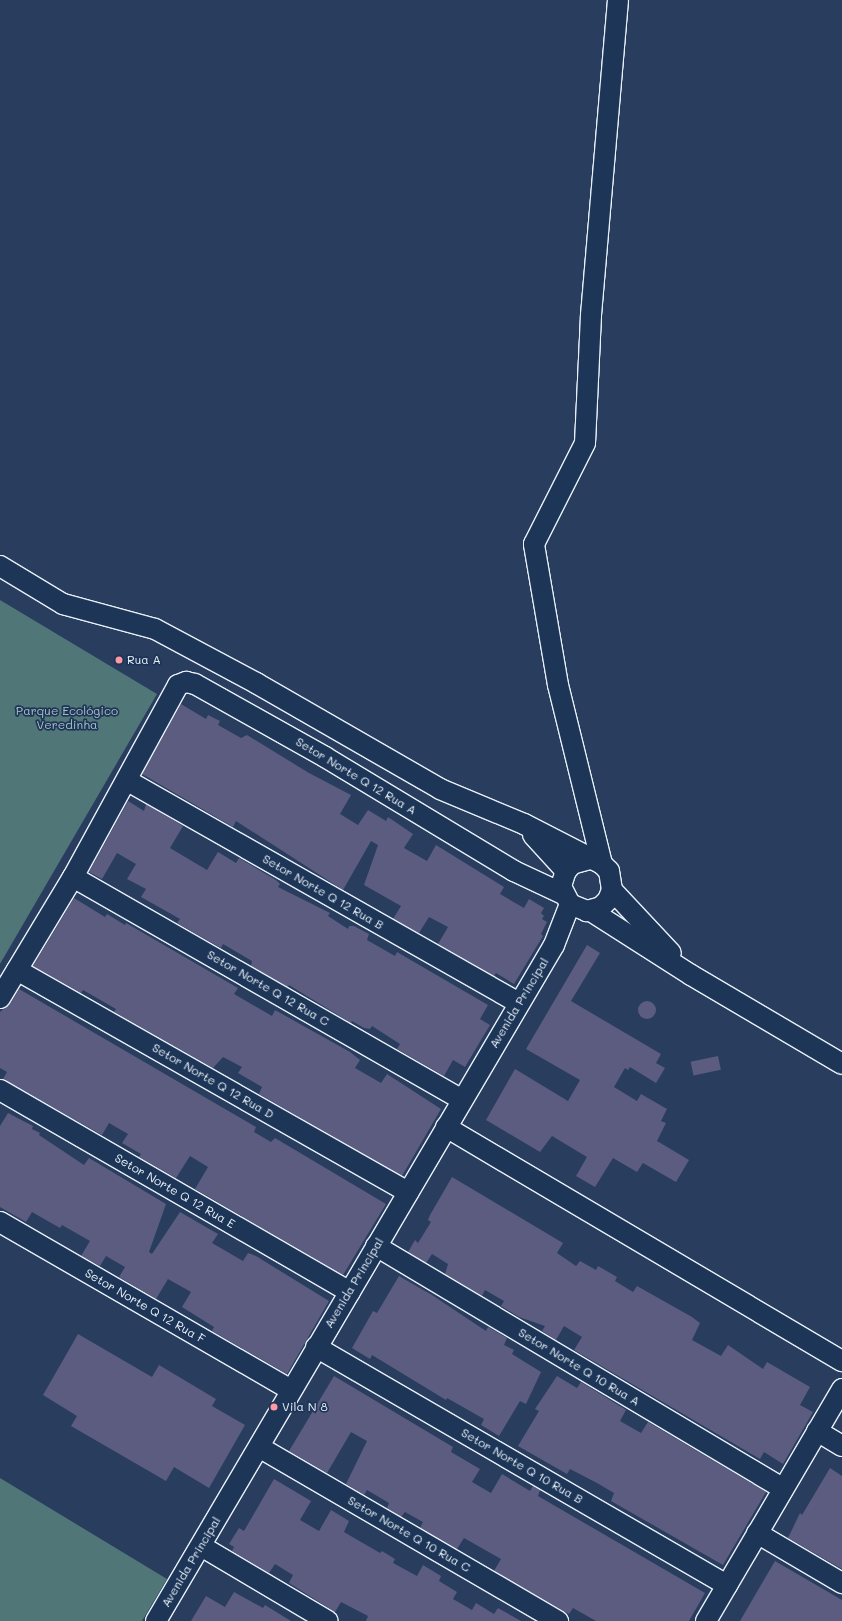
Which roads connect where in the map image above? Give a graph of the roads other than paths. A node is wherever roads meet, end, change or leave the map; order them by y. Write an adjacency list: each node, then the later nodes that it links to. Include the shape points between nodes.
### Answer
1 (618, 0): 5 (street, via 591,315 584,443 534,544 558,685)
2 (0, 566): 4 (street, via 63,604 155,630 256,683 440,789)
3 (128, 781): 6 (street); 8 (street, Setor Norte Q 12 Rua A, via 178,685 186,682 195,684 325,757 514,871); 12 (street, Setor Norte Q 12 Rua B)
4 (524, 824): 5 (street); 8 (street)
5 (596, 861): 7 (street, via 609,871); 8 (street, Avenida Principal, via 581,860)
6 (73, 877): 9 (street); 15 (street, Setor Norte Q 12 Rua C)
7 (612, 890): 8 (street, Avenida Principal, via 608,900 601,907); 10 (street)
8 (573, 895): 10 (street); 12 (street, Avenida Principal, via 554,945)
9 (17, 970): 11 (street); 17 (street, Setor Norte Q 12 Rua D)
10 (691, 975): 13 (street)
11 (0, 998)
12 (518, 1003): 15 (street, Avenida Principal)
13 (842, 1064)
14 (0, 1090): 20 (street, Setor Norte Q 12 Rua E)
15 (462, 1100): 16 (street, Avenida Principal)
16 (446, 1127): 17 (street, Avenida Principal); 22 (street)
17 (408, 1192): 19 (street, Avenida Principal)
18 (0, 1222): 24 (street, Setor Norte Q 12 Rua F)
19 (376, 1246): 20 (street, Avenida Principal); 28 (street, Setor Norte Q 10 Rua A)
20 (350, 1292): 21 (street, Avenida Principal)
21 (316, 1347): 24 (street, Avenida Principal); 32 (street, Setor Norte Q 10 Rua B)
22 (842, 1361)
23 (842, 1389): 25 (street)
24 (290, 1390): 27 (street, Avenida Principal)
25 (817, 1431): 26 (street); 28 (street)
26 (842, 1446)
27 (259, 1447): 30 (street, Avenida Principal); 35 (street, Setor Norte Q 10 Rua C)
28 (782, 1488): 29 (street)
29 (758, 1533): 31 (street); 32 (street)
30 (201, 1546): 33 (street, Avenida Principal); 34 (street)
31 (842, 1583)
32 (727, 1585): 36 (street)
33 (156, 1621)
34 (328, 1621)
35 (558, 1621)
36 (706, 1621)

